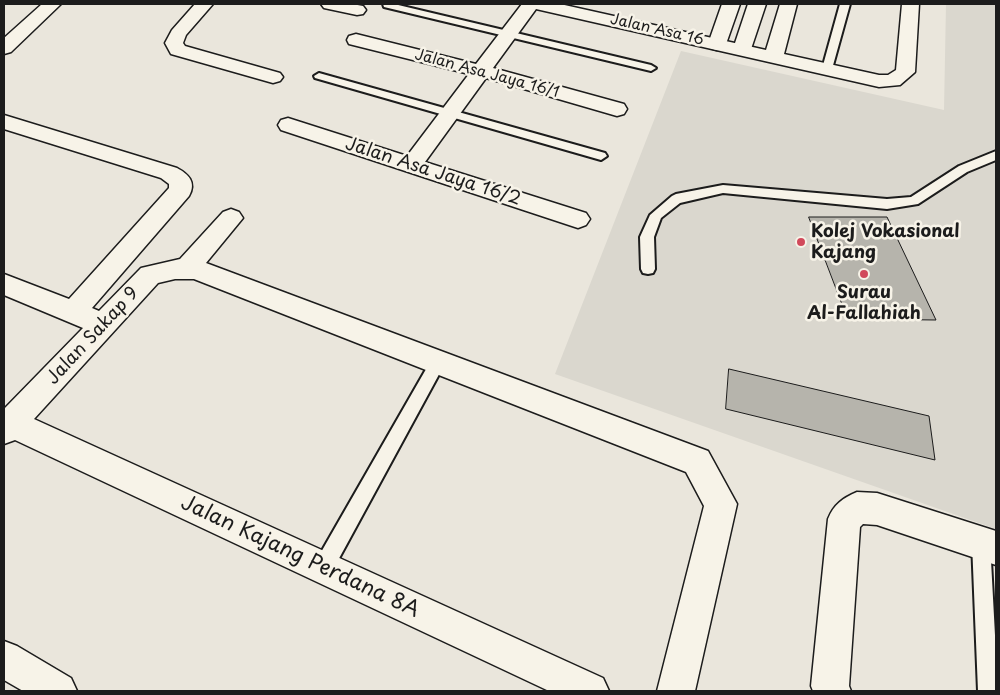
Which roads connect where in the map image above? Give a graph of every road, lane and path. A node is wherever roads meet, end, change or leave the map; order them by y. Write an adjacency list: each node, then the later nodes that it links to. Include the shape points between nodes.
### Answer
1 (52, 4): 16 (street)
2 (204, 4): 23 (street, via 178,34 174,43 178,50)
3 (330, 4): 12 (street)
4 (531, 4): 13 (street)
5 (538, 4): 15 (street, Jalan Asa 16)
6 (731, 4): 15 (street)
7 (757, 4): 17 (street)
8 (789, 4): 18 (street)
9 (845, 4): 20 (lane)
10 (912, 4): 20 (street, Jalan Asa 16, via 905,72 893,81 879,81)
11 (387, 5): 13 (lane)
12 (357, 10)
13 (509, 34): 19 (lane); 21 (street)
14 (356, 40): 21 (street, Jalan Asa Jaya 16/1)
15 (717, 44): 17 (street, Jalan Asa 16)
16 (4, 48)
17 (742, 49): 18 (street, Jalan Asa 16)
18 (774, 56): 20 (street, Jalan Asa 16)
19 (651, 68)
20 (827, 69)
21 (480, 71): 24 (street, Jalan Asa Jaya 16/1); 25 (street)
22 (319, 76): 25 (lane)
23 (272, 77)
24 (616, 109)
25 (451, 112): 29 (lane); 30 (street)
26 (4, 122): 36 (street, via 169,173 180,180 180,190)
27 (288, 125): 30 (street, Jalan Asa Jaya 16/2)
28 (996, 154): 34 (lane, via 963,169 914,201 886,204 724,189 676,199 656,215 647,237)
29 (601, 156)
30 (412, 164): 32 (street, Jalan Asa Jaya 16/2)
31 (231, 218): 33 (street)
32 (578, 219)
33 (192, 269): 37 (street, Jalan Sakap 9, via 150,275); 38 (street)
34 (648, 269)
35 (4, 284): 36 (street)
36 (73, 312): 37 (street)
37 (103, 325): 39 (street, Jalan Sakap 9)
38 (438, 362): 41 (lane); 45 (street, via 697,461 721,504)
39 (7, 426): 41 (street, Jalan Kajang Perdana 8A)
40 (988, 545): 46 (street, via 877,509 857,508 844,519); 47 (lane)
41 (323, 568): 44 (street, Jalan Kajang Perdana 8A)
42 (4, 659): 43 (street)
43 (58, 691)
44 (590, 691)
45 (676, 691)
46 (832, 691)
47 (988, 691)

